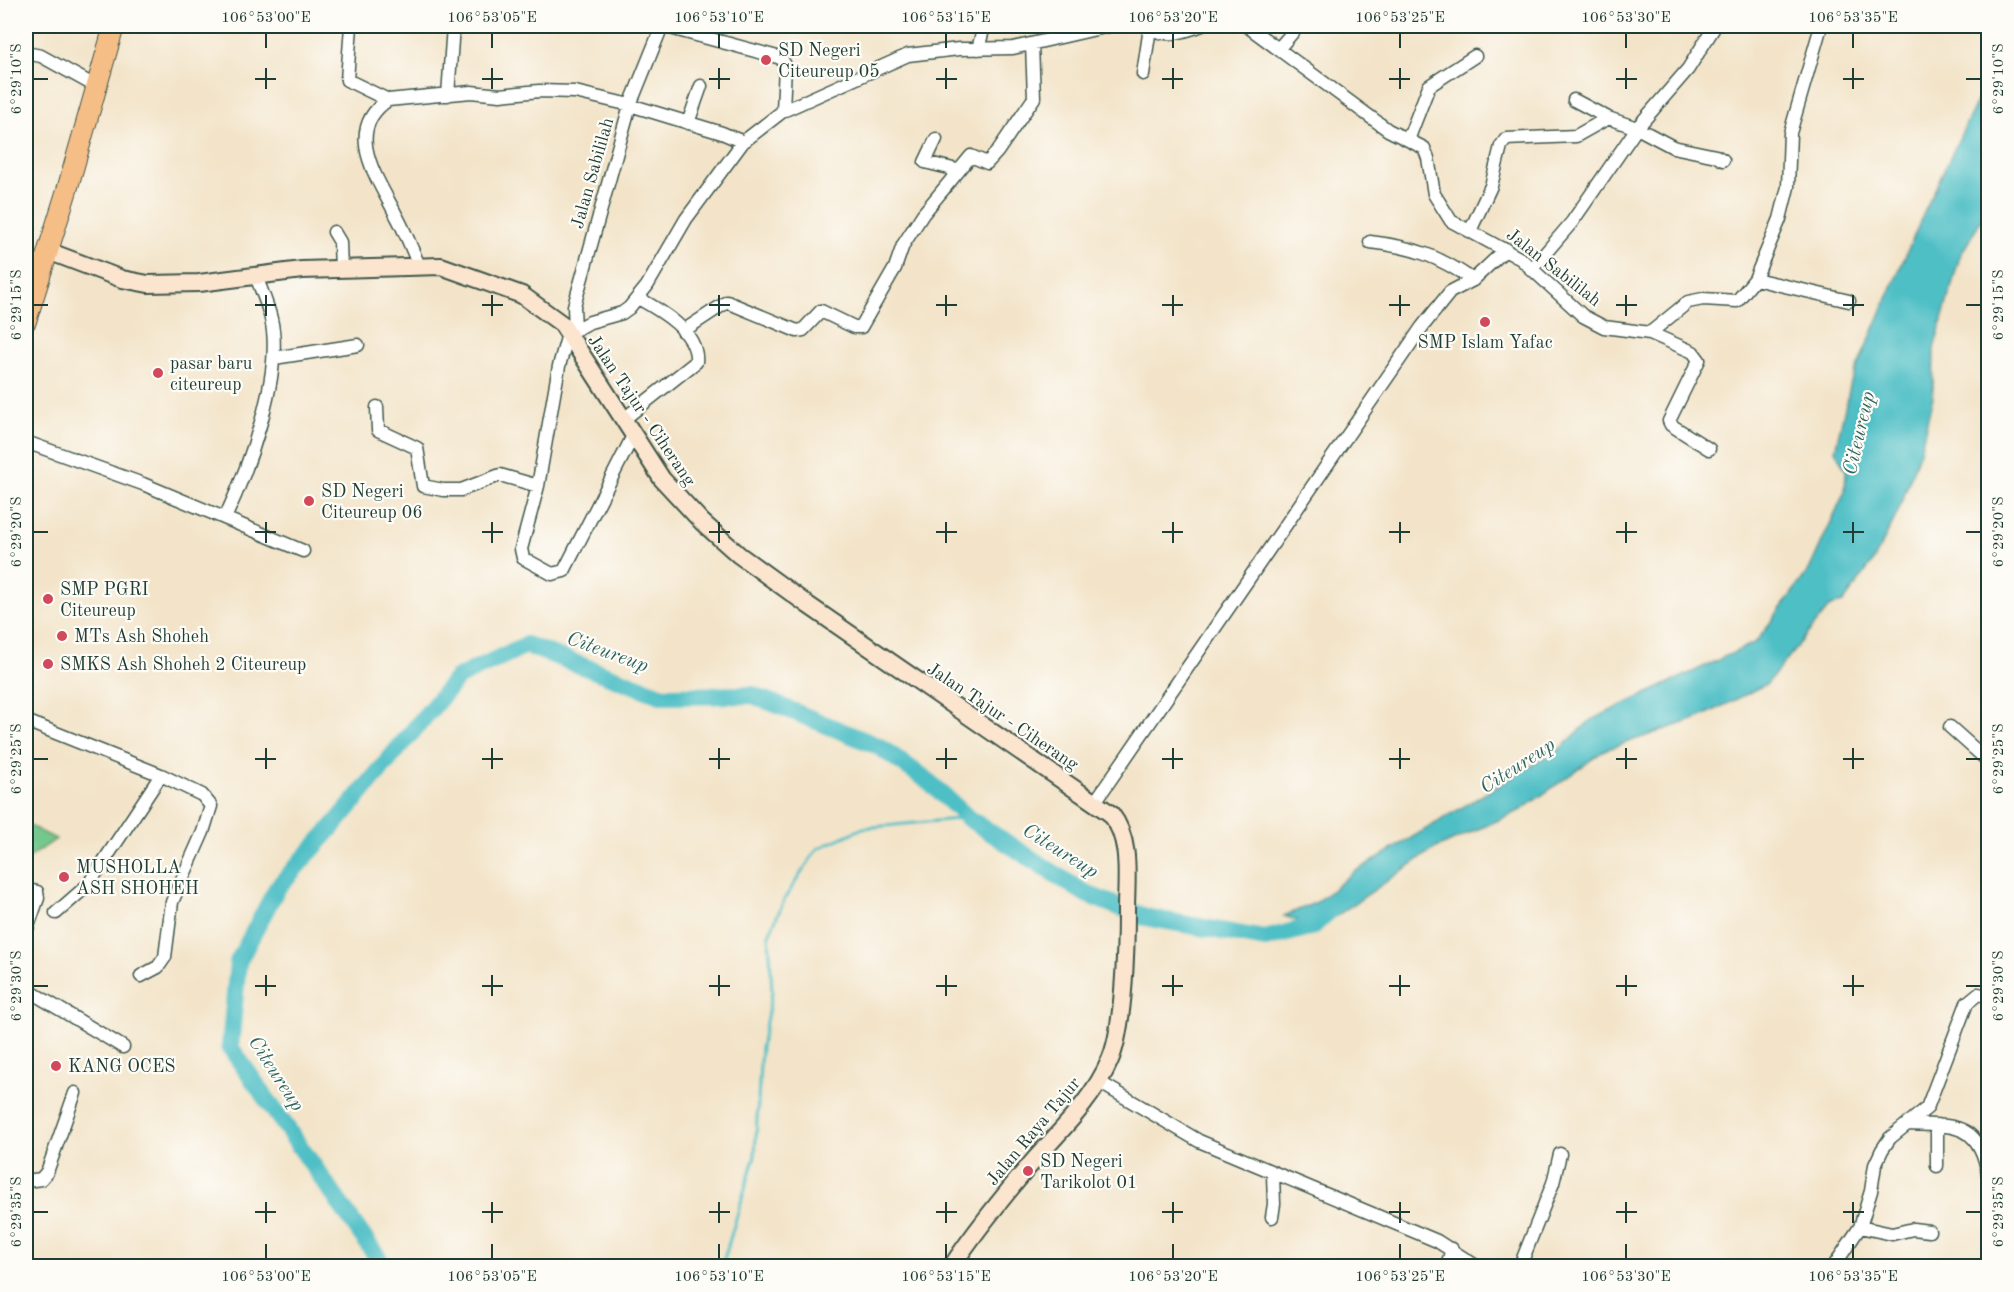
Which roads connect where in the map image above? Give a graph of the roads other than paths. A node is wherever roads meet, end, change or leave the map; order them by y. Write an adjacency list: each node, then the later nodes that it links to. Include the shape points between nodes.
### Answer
1 (114, 26): 21 (main road)
2 (351, 26): 23 (street, via 347,80)
3 (453, 26): 22 (street)
4 (662, 26): 25 (street); 26 (street, via 781,58 785,65)
5 (984, 26): 16 (street)
6 (1109, 26): 13 (street)
7 (1200, 26): 12 (street, via 1173,34)
8 (1247, 26): 15 (street, Jalan Sabililah)
9 (1298, 26): 15 (street)
10 (1714, 26): 29 (street, via 1688,69)
11 (1821, 26): 44 (street, via 1790,133 1788,187 1780,219)
12 (1149, 27): 19 (street)
13 (1064, 30): 14 (street)
14 (1032, 44): 16 (street); 34 (street, via 1035,92 1030,106 987,163 973,155)
15 (1280, 47): 31 (street, Jalan Sabililah, via 1375,121)
16 (978, 49): 26 (street, via 908,56)
17 (26, 53): 21 (street, via 41,56)
18 (1474, 56): 31 (street, via 1429,86)
19 (1143, 74)
20 (701, 86): 28 (street)
21 (97, 87): 39 (main road)
22 (448, 95): 23 (street); 25 (street, via 560,90)
23 (388, 100): 40 (street, via 372,117 365,141 367,154)
24 (1574, 100): 27 (street)
25 (630, 105): 28 (street, Jalan Sabililah); 50 (street, Jalan Sabililah, via 574,306)
26 (783, 111): 32 (street)
27 (1608, 118): 29 (street); 35 (street, via 1576,136 1506,139 1491,186)
28 (688, 123): 32 (street, Jalan Sabililah)
29 (1637, 128): 33 (street, via 1673,147); 42 (street, via 1572,222)
30 (936, 139): 34 (street, via 925,162)
31 (1408, 140): 35 (street, Jalan Sabililah, via 1424,148 1434,194 1444,213)
32 (743, 142): 46 (street, via 686,219)
33 (1723, 160)
34 (957, 170): 49 (street, via 903,245 872,312 859,328 824,311 797,331 727,302)
35 (1471, 229): 38 (street, Jalan Sabililah)
36 (334, 232): 41 (street, via 340,242)
37 (1370, 242): 45 (street, via 1407,246 1426,253)
38 (1506, 249): 42 (street, Jalan Sabililah); 45 (street)
39 (48, 251): 43 (main road, Jalan Tajur - Ciherang, via 122,279 148,284); 48 (main road)
40 (419, 266): 41 (main road, Jalan Tajur - Ciherang); 50 (main road, Jalan Tajur - Ciherang, via 461,271 522,296)
41 (341, 270): 43 (main road, Jalan Tajur - Ciherang)
42 (1531, 270): 51 (street, Jalan Sabililah, via 1583,316 1604,327)
43 (254, 276): 53 (street, via 272,320); 60 (street, via 267,317 268,362 249,448)
44 (1755, 279): 47 (street); 51 (street, via 1737,301 1688,302)
45 (1473, 280): 66 (street, via 1449,292 1416,335)
46 (638, 298): 49 (street, via 669,315); 50 (street, via 622,313 590,322)
47 (1850, 301)
48 (26, 321)
49 (683, 331): 55 (street, via 697,355 696,362)
50 (571, 333): 55 (main road, Jalan Tajur - Ciherang); 59 (street, Jalan Sabililah, via 560,366)
51 (1650, 333): 58 (street, Jalan Sabililah, via 1693,352 1699,360 1669,421)
52 (358, 345): 53 (street)
53 (273, 358): 60 (street, via 256,444)
54 (377, 408): 59 (street, via 378,430 417,448 423,486 461,490 500,475)
55 (624, 419): 56 (main road, Jalan Tajur - Ciherang)
56 (634, 434): 59 (street, Jalan Sabililah, via 568,565 560,573 552,574 521,554); 66 (main road, Jalan Tajur - Ciherang, via 679,500 739,555)
57 (26, 442): 60 (street)
58 (1709, 449)
59 (538, 486)
60 (223, 517): 61 (street)
61 (303, 551)
62 (26, 721): 65 (street)
63 (1950, 727): 64 (street)
64 (1989, 761)
65 (161, 775): 68 (street, via 88,885); 71 (street, via 202,795 211,806 172,902 165,957 158,967)
66 (1095, 802): 70 (main road, Jalan Tajur - Ciherang, via 1111,814 1125,835)
67 (26, 890): 69 (street, via 37,892 38,898)
68 (57, 913)
69 (26, 932)
70 (1126, 939): 75 (main road, Jalan Raya Tajur, via 1119,1023 1111,1058)
71 (141, 976)
72 (26, 989): 74 (street)
73 (1989, 996): 77 (street, via 1975,995 1967,1003 1927,1108)
74 (123, 1047)
75 (1099, 1082): 81 (street, via 1173,1129); 88 (main road, Jalan Raya Tajur, via 986,1218)
76 (75, 1093): 83 (street, via 47,1172 41,1179)
77 (1909, 1124): 78 (street); 85 (street, via 1890,1138 1878,1158)
78 (1937, 1125): 80 (street); 82 (street, via 1969,1132 1982,1148)
79 (1560, 1155): 91 (street)
80 (1937, 1166)
81 (1274, 1174): 84 (street); 87 (street)
82 (1989, 1174)
83 (26, 1180)
84 (1272, 1217)
85 (1860, 1227): 86 (street, via 1892,1233); 92 (street)
86 (1929, 1231)
87 (1452, 1249): 89 (street); 90 (street)
88 (952, 1266)
89 (1447, 1266)
90 (1476, 1266)
91 (1520, 1266)
92 (1834, 1266)

